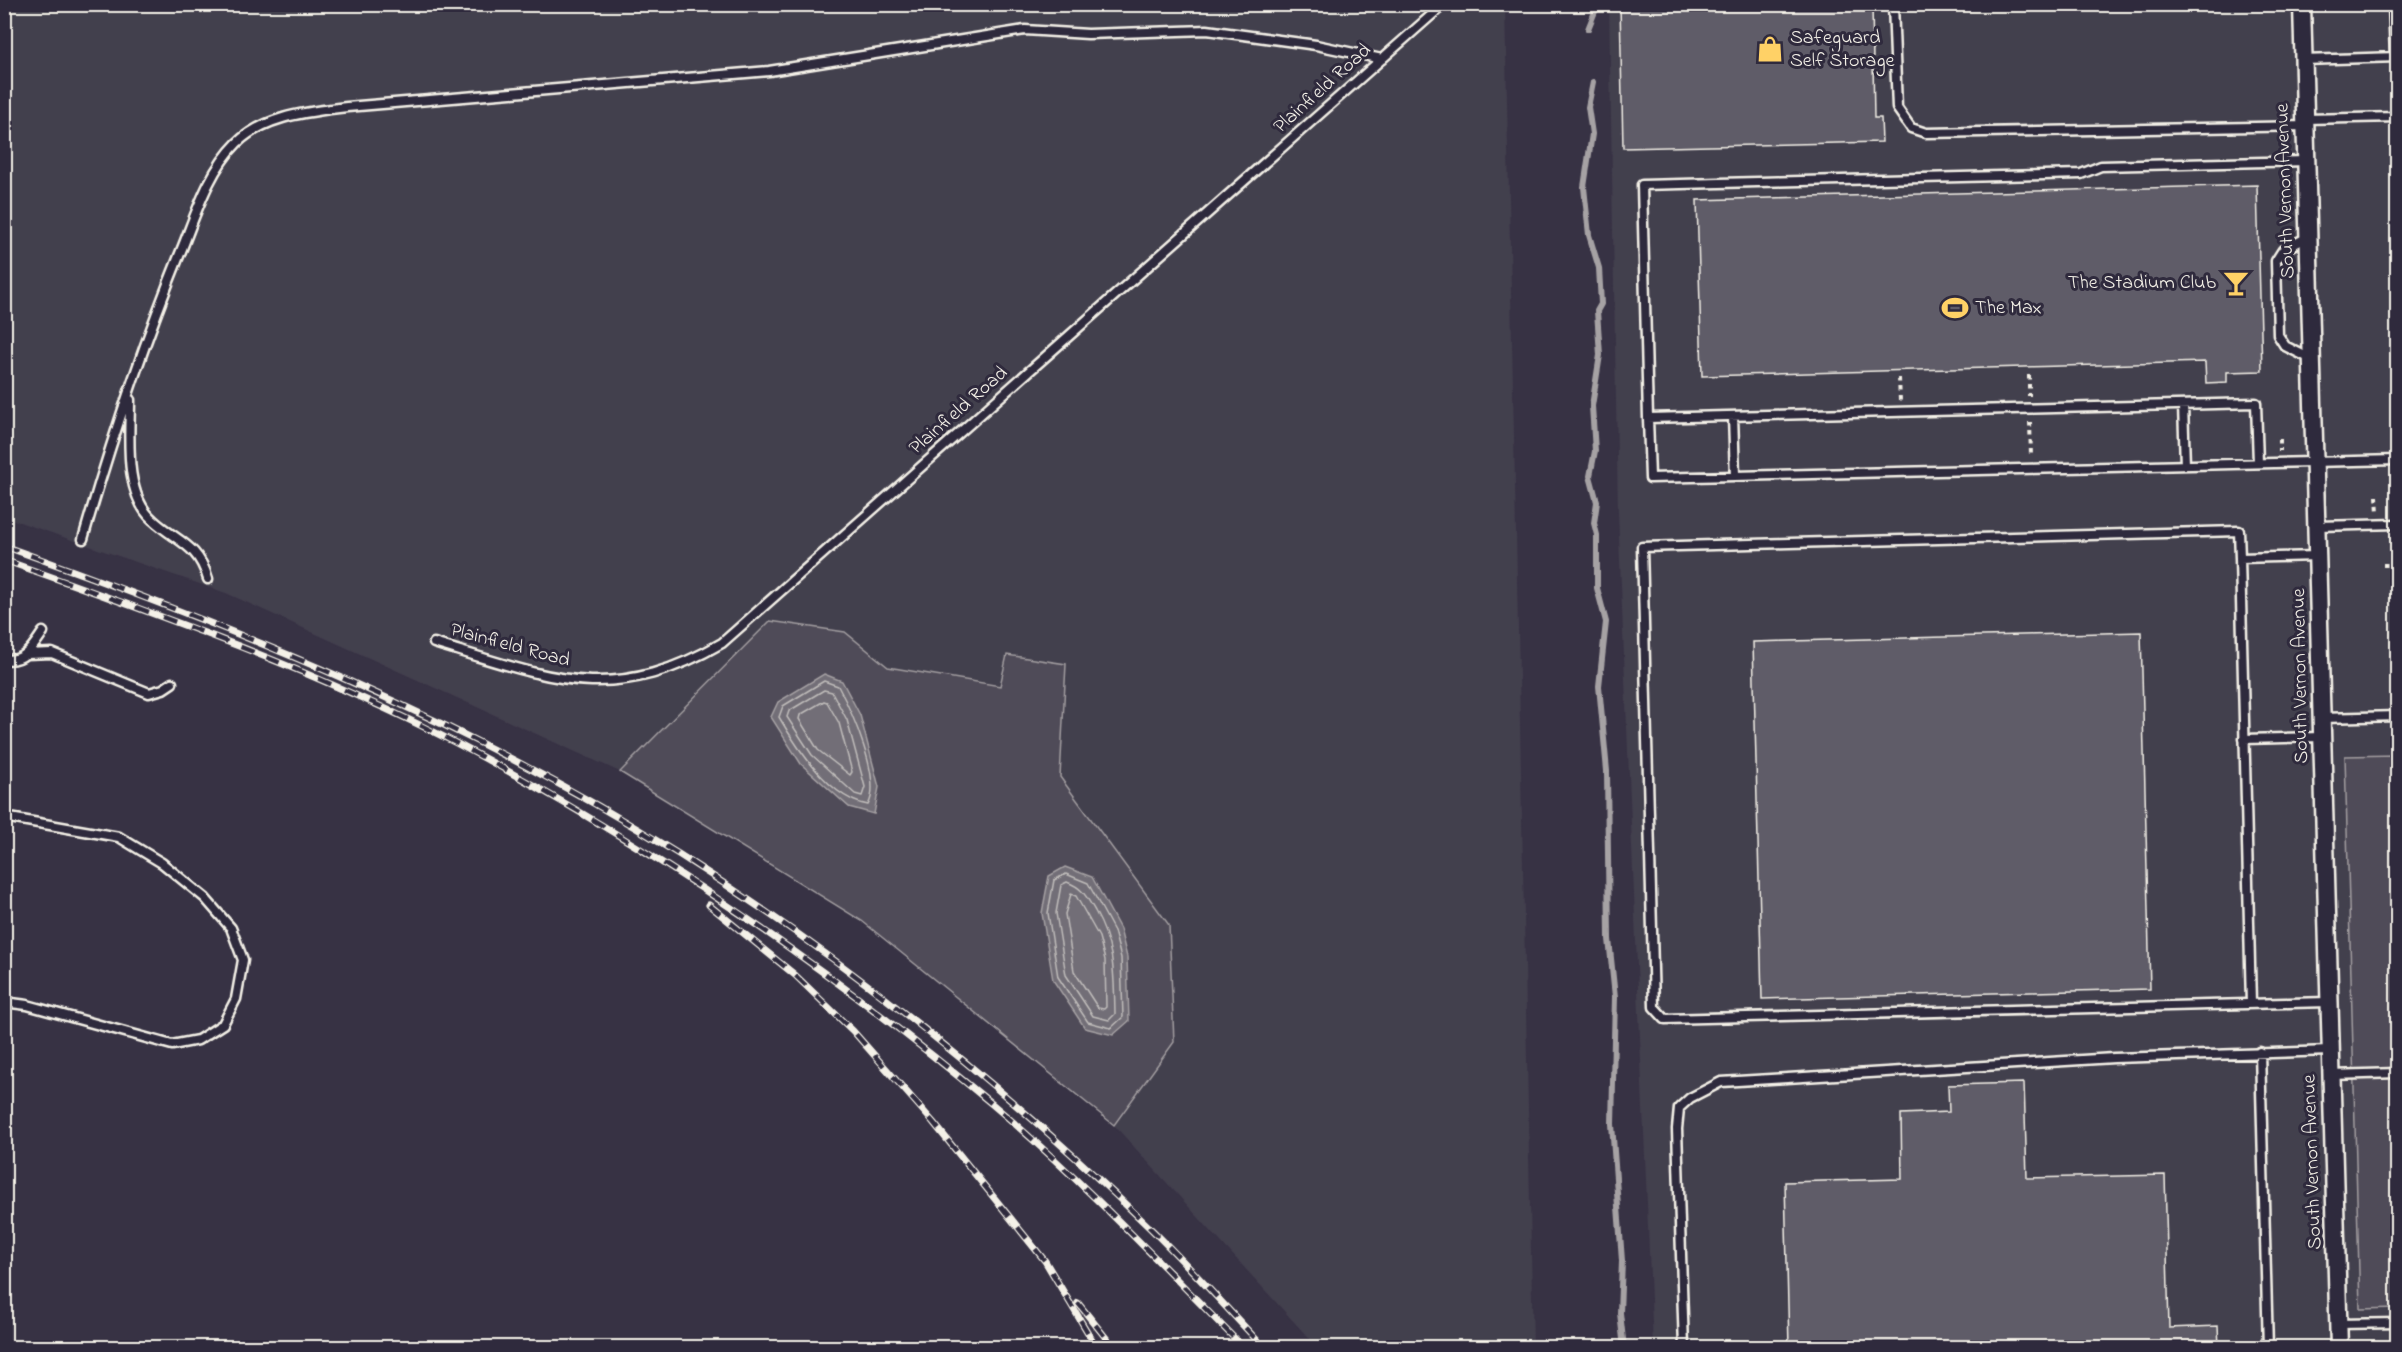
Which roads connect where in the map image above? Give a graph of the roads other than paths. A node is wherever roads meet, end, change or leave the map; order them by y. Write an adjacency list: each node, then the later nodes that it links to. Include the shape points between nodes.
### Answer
1 (1444, 4): 6 (lane, Plainfield Road)
2 (1893, 4): 9 (lane, via 1897,108 1911,128 1926,133)
3 (2302, 4): 7 (street, South Vernon Avenue)
4 (2393, 4): 5 (lane)
5 (2396, 57): 7 (lane)
6 (1382, 59): 13 (lane, via 1316,45 1207,30 1088,34 1025,30 769,71 347,106 292,115 260,127 238,142 219,164 161,301); 29 (lane, Plainfield Road, via 722,643 653,675 586,682 549,678)
7 (2303, 60): 9 (street, South Vernon Avenue)
8 (2397, 117): 9 (lane)
9 (2304, 122): 10 (street, South Vernon Avenue)
10 (2306, 161): 11 (street, South Vernon Avenue); 16 (lane, via 2101,166 2081,174 1642,185)
11 (2309, 237): 12 (street, South Vernon Avenue); 12 (lane, via 2283,250 2276,261 2276,282 2278,335 2285,346)
12 (2313, 359): 18 (street, South Vernon Avenue)
13 (130, 390): 24 (lane); 27 (lane, via 134,480 140,501 152,519 191,546)
14 (2183, 405): 15 (lane); 19 (lane, via 2256,403); 20 (lane)
15 (1733, 416): 16 (lane); 21 (lane)
16 (1648, 418): 21 (lane, via 1650,478)
17 (2397, 460): 18 (lane)
18 (2316, 462): 19 (lane); 23 (street, South Vernon Avenue)
19 (2258, 463): 20 (lane)
20 (2185, 465): 21 (lane)
21 (1735, 476)
22 (2397, 524): 23 (lane)
23 (2318, 526): 25 (street, South Vernon Avenue)
24 (83, 539)
25 (2319, 556): 26 (lane); 34 (street, South Vernon Avenue)
26 (2240, 558): 36 (lane); 40 (lane, via 2239,531 1642,546 1654,1007 1665,1019)
27 (208, 579)
28 (44, 632): 30 (lane)
29 (434, 643)
30 (27, 654): 31 (lane); 32 (lane, via 52,653 149,693)
31 (4, 659)
32 (172, 683)
33 (2397, 716): 34 (lane)
34 (2322, 718): 35 (street, South Vernon Avenue)
35 (2323, 737): 36 (lane); 39 (street, South Vernon Avenue)
36 (2244, 739): 40 (lane)
37 (4, 817): 38 (lane, via 119,837 162,863 205,898 231,928 243,960 236,999 223,1024 198,1040 172,1045)
38 (4, 1002)
39 (2329, 1002): 40 (lane); 41 (street, South Vernon Avenue)
40 (2251, 1004)
41 (2330, 1051): 42 (lane); 44 (street, South Vernon Avenue)
42 (2260, 1052): 47 (lane, via 1722,1082 1690,1098 1679,1108 1677,1129); 48 (lane)
43 (2397, 1073): 44 (lane)
44 (2331, 1075): 46 (street, South Vernon Avenue)
45 (2397, 1323): 46 (lane)
46 (2338, 1324): 49 (street, South Vernon Avenue)
47 (1684, 1347)
48 (2268, 1347)
49 (2339, 1347)

